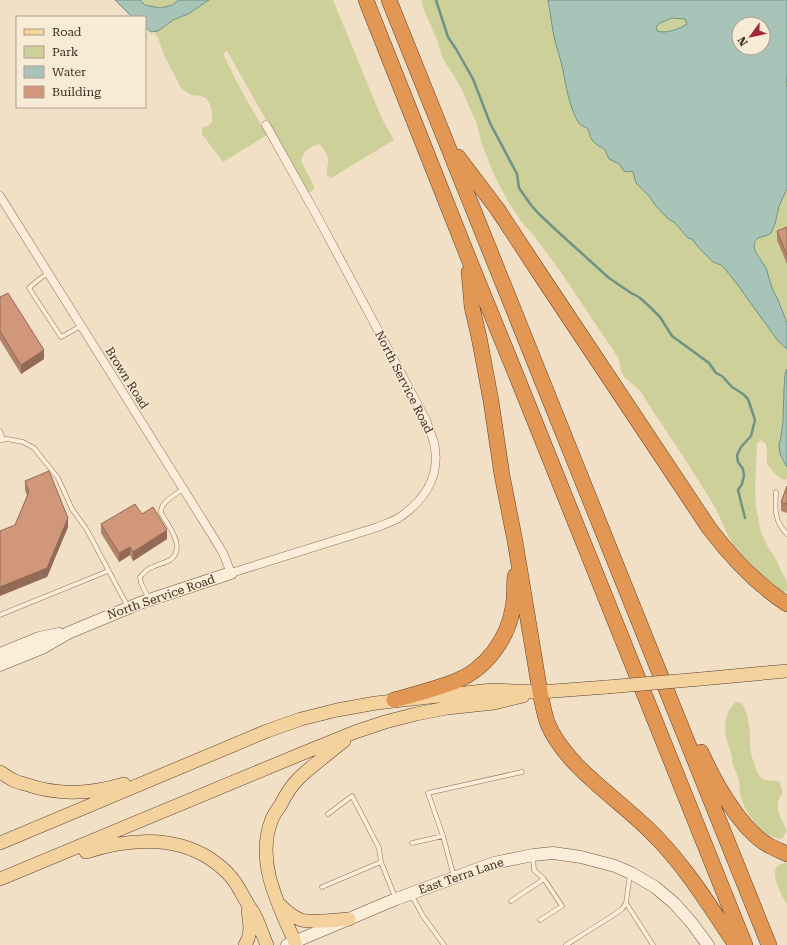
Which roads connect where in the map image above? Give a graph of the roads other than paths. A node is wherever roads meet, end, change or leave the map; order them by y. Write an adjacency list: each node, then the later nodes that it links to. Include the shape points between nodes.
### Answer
1 (366, 0): 6 (highway)
2 (390, 0): 4 (highway)
3 (266, 125): 16 (street, North Service Road, via 426,420 434,442 436,463 431,483 419,502 399,517 378,527)
4 (446, 142): 18 (highway, via 498,210 709,528 751,576); 27 (highway)
5 (0, 196): 7 (street, Brown Road)
6 (468, 257): 14 (highway, via 472,307); 62 (highway)
7 (48, 273): 8 (street, Brown Road); 8 (lane, via 29,288 61,337)
8 (81, 326): 11 (street, Brown Road)
9 (0, 431): 10 (lane)
10 (2, 440): 15 (lane, via 23,442 34,448 58,478 72,509 87,530)
11 (183, 489): 16 (street, Brown Road, via 223,553); 17 (lane, via 162,506 161,510 174,533 177,551 171,559 148,569 140,576)
12 (776, 492): 13 (lane, via 776,516)
13 (787, 534)
14 (516, 542): 25 (highway); 26 (highway, via 513,608 505,634 496,649 479,667 456,681)
15 (108, 571): 19 (lane); 20 (lane)
16 (230, 573): 17 (street, North Service Road)
17 (149, 600): 19 (street, North Service Road)
18 (787, 604)
19 (128, 608): 21 (street, North Service Road)
20 (0, 614)
21 (68, 633): 22 (street, North Service Road, via 39,638); 23 (street, North Service Road, via 42,648)
22 (0, 654)
23 (0, 665)
24 (787, 671): 25 (main road, bridge)
25 (540, 692): 26 (main road, via 492,690); 28 (main road, via 494,703 416,714); 61 (highway, via 548,723 567,754 676,858)
26 (394, 700): 29 (main road, via 301,719)
27 (673, 708): 36 (highway, via 693,735 721,791 739,817 769,846); 63 (highway)
28 (354, 732): 39 (main road); 50 (main road, via 298,779 272,819 266,854)
29 (188, 765): 30 (main road, via 114,787 81,792 37,788 12,780); 34 (main road)
30 (0, 772)
31 (522, 772): 33 (lane, via 428,793)
32 (328, 814): 38 (lane, via 352,796 379,848)
33 (443, 836): 35 (lane); 41 (lane)
34 (0, 842)
35 (412, 843)
36 (787, 854)
37 (533, 855): 40 (street, East Terra Lane, via 553,853 581,857); 41 (street, East Terra Lane, via 494,862); 42 (lane, via 534,870)
38 (381, 862): 44 (lane); 46 (lane)
39 (15, 873): 43 (main road); 48 (main road, via 104,846 158,841 189,848 216,863 230,875)
40 (631, 873): 49 (lane); 60 (street, East Terra Lane, via 655,887 674,903)
41 (454, 877): 45 (street, East Terra Lane)
42 (544, 879): 47 (lane); 52 (lane, via 562,906)
43 (0, 880)
44 (322, 887)
45 (411, 894): 46 (street, East Terra Lane); 54 (lane)
46 (396, 899): 51 (street, East Terra Lane)
47 (511, 901)
48 (247, 903): 55 (main road, via 250,935); 56 (main road)
49 (626, 903): 58 (lane, via 612,916); 59 (lane)
50 (278, 904): 51 (main road, via 301,920); 53 (main road)
51 (349, 919): 53 (street, East Terra Lane)
52 (540, 920)
53 (291, 943)
54 (443, 943): 57 (lane)
55 (245, 945)
56 (267, 945)
57 (437, 945)
58 (566, 945)
59 (653, 945)
60 (708, 945)
61 (736, 945)
62 (745, 945)
63 (769, 945)

